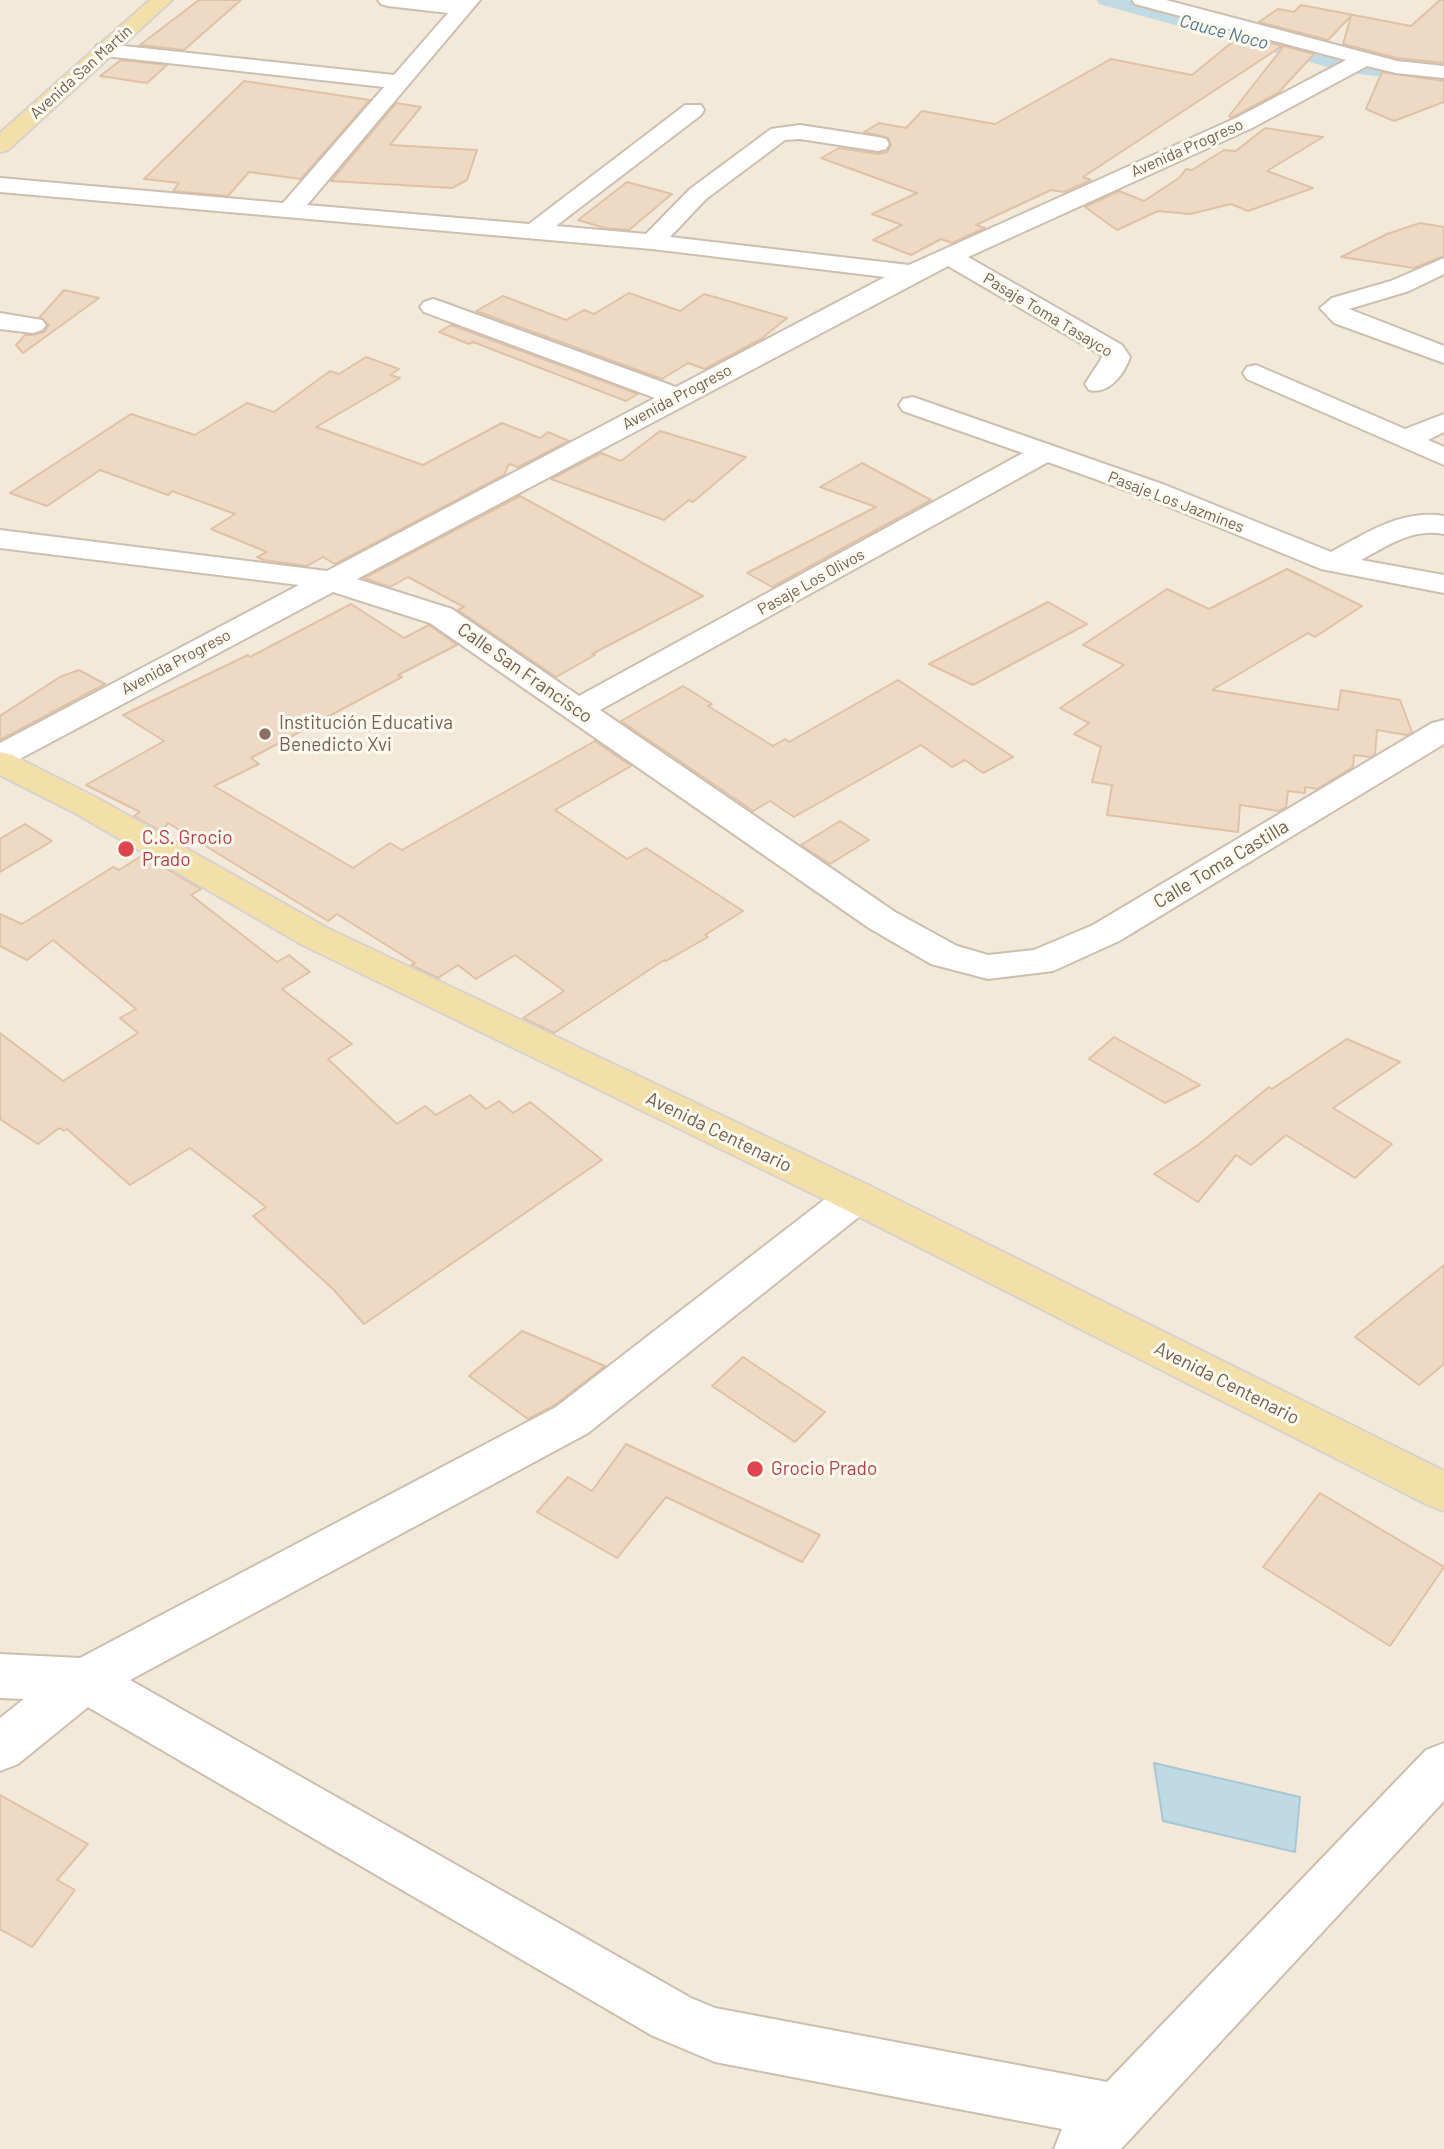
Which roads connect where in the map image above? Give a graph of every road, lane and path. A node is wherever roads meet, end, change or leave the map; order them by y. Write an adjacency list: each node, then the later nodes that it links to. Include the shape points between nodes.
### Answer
1 (162, 0): 5 (main road, Avenida San Martín)
2 (388, 0): 4 (street)
3 (1142, 0): 6 (street)
4 (467, 4): 8 (street)
5 (105, 50): 8 (street); 11 (main road, Avenida San Martín)
6 (1364, 59): 7 (street); 16 (street, Avenida Progreso, via 1244,123)
7 (1444, 72)
8 (400, 82): 13 (street)
9 (693, 110): 14 (street)
10 (878, 144): 15 (street, via 800,132 779,134 698,194)
11 (0, 145)
12 (0, 185): 13 (street)
13 (290, 209): 14 (street)
14 (536, 231): 15 (street)
15 (652, 242): 18 (street)
16 (949, 256): 18 (street, Avenida Progreso); 26 (street, Pasaje Toma Tasayco, via 1113,351 1115,363)
17 (1444, 265): 19 (street)
18 (912, 273): 27 (street, Avenida Progreso)
19 (1399, 286): 20 (street); 24 (street, via 1334,308 1343,318)
20 (1444, 294)
21 (433, 307): 27 (street)
22 (0, 321): 23 (street)
23 (33, 325)
24 (1444, 355)
25 (1256, 373): 30 (street)
26 (1098, 384)
27 (677, 397): 38 (street, Avenida Progreso)
28 (913, 405): 31 (street, Pasaje Los Jazmines)
29 (1444, 422): 30 (street)
30 (1407, 439): 32 (street)
31 (1044, 453): 36 (street, Pasaje Los Jazmines, via 1155,491); 40 (street, Pasaje Los Olivos)
32 (1444, 457)
33 (1444, 525): 36 (street, via 1405,525)
34 (0, 539): 38 (street, Calle San Francisco)
35 (1444, 553): 37 (street)
36 (1332, 563): 37 (street, Pasaje Los Jazmines)
37 (1409, 577): 39 (street, Pasaje Los Jazmines)
38 (328, 580): 40 (street, Calle San Francisco, via 441,616); 42 (street, Avenida Progreso)
39 (1444, 584)
40 (578, 710): 44 (street, Calle San Francisco, via 882,920 944,955)
41 (1444, 730): 44 (street, Calle Toma Castilla, via 1105,933 1040,962)
42 (0, 756)
43 (0, 762): 45 (main road, Avenida Centenario, via 87,806 314,936)
44 (988, 967)
45 (856, 1197): 46 (main road, Avenida Centenario); 48 (street, via 572,1420)
46 (1444, 1492)
47 (0, 1676): 48 (street)
48 (85, 1681): 49 (street); 51 (street, via 672,2017 715,2035)
49 (0, 1748)
50 (1444, 1766): 51 (street)
51 (1116, 2112): 52 (street)
52 (1082, 2149)

